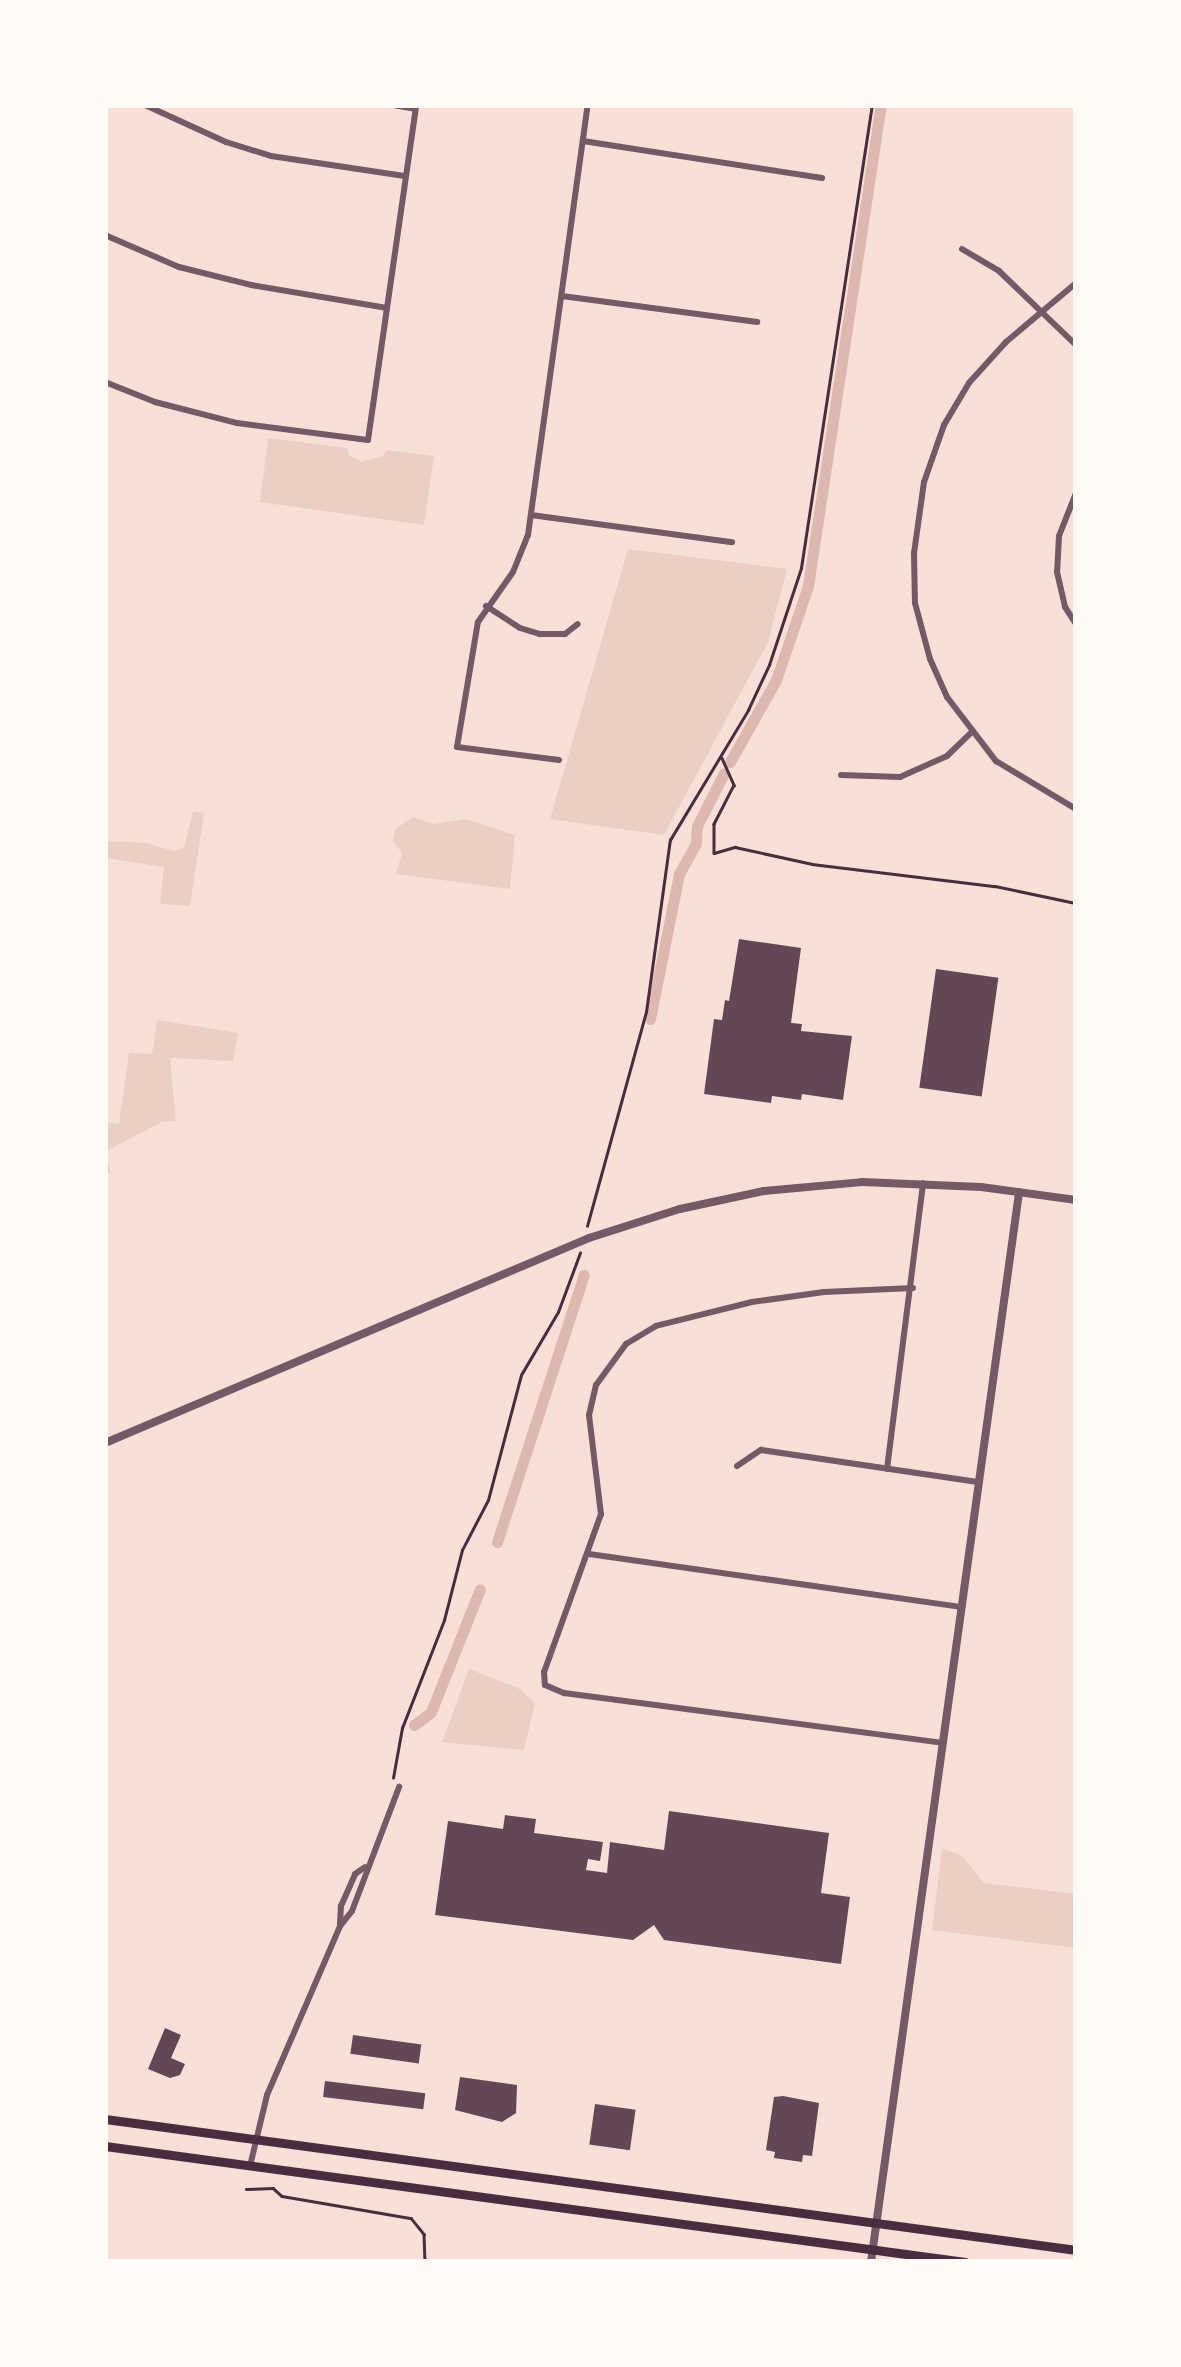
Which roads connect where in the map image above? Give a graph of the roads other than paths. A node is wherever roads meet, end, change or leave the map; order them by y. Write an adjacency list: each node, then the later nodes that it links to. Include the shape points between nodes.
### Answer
1 (144, 105): 6 (street, via 271,156)
2 (393, 105): 4 (street)
3 (588, 105): 5 (street)
4 (415, 107): 6 (street)
5 (584, 142): 7 (street); 11 (street)
6 (406, 176): 12 (street)
7 (822, 178)
8 (105, 234): 12 (street, via 179,267)
9 (962, 249): 13 (street, via 998,271)
10 (1076, 282): 13 (street)
11 (562, 296): 14 (street); 18 (street)
12 (387, 308): 16 (street, via 368,440 238,423)
13 (1042, 313): 15 (street); 23 (street, via 969,383 944,425 924,482 915,603 930,660)
14 (757, 322)
15 (1076, 345)
16 (105, 382)
17 (1076, 493): 22 (street, via 1059,536 1057,572)
18 (531, 515): 19 (street); 20 (street, via 513,572)
19 (732, 542)
20 (486, 606): 21 (street, via 540,634 565,634); 24 (street, via 472,640 457,747)
21 (578, 624)
22 (1076, 624)
23 (972, 732): 25 (street, via 946,756 900,777); 26 (street, via 996,761)
24 (559, 760)
25 (841, 775)
26 (1076, 809)
27 (923, 1182): 28 (street); 30 (street); 31 (street, via 764,1191 605,1232)
28 (1019, 1192): 29 (street); 34 (street)
29 (1076, 1200)
30 (912, 1288): 33 (street); 35 (street, via 752,1302 656,1326 626,1344 596,1386 589,1415 601,1514)
31 (105, 1444)
32 (737, 1466): 33 (street, via 761,1450)
33 (887, 1469): 34 (street)
34 (978, 1482): 36 (street)
35 (589, 1554): 36 (street); 37 (street, via 545,1685 564,1693)
36 (962, 1607): 37 (street)
37 (943, 1744): 43 (street)
38 (400, 1787): 40 (street, via 267,2095)
39 (105, 2119): 40 (main road)
40 (255, 2139): 42 (street); 43 (main road)
41 (105, 2146): 42 (main road)
42 (250, 2166): 44 (main road)
43 (877, 2223): 44 (street); 45 (main road)
44 (873, 2249): 46 (street); 47 (main road)
45 (1076, 2250)
46 (872, 2262)
47 (965, 2262)

